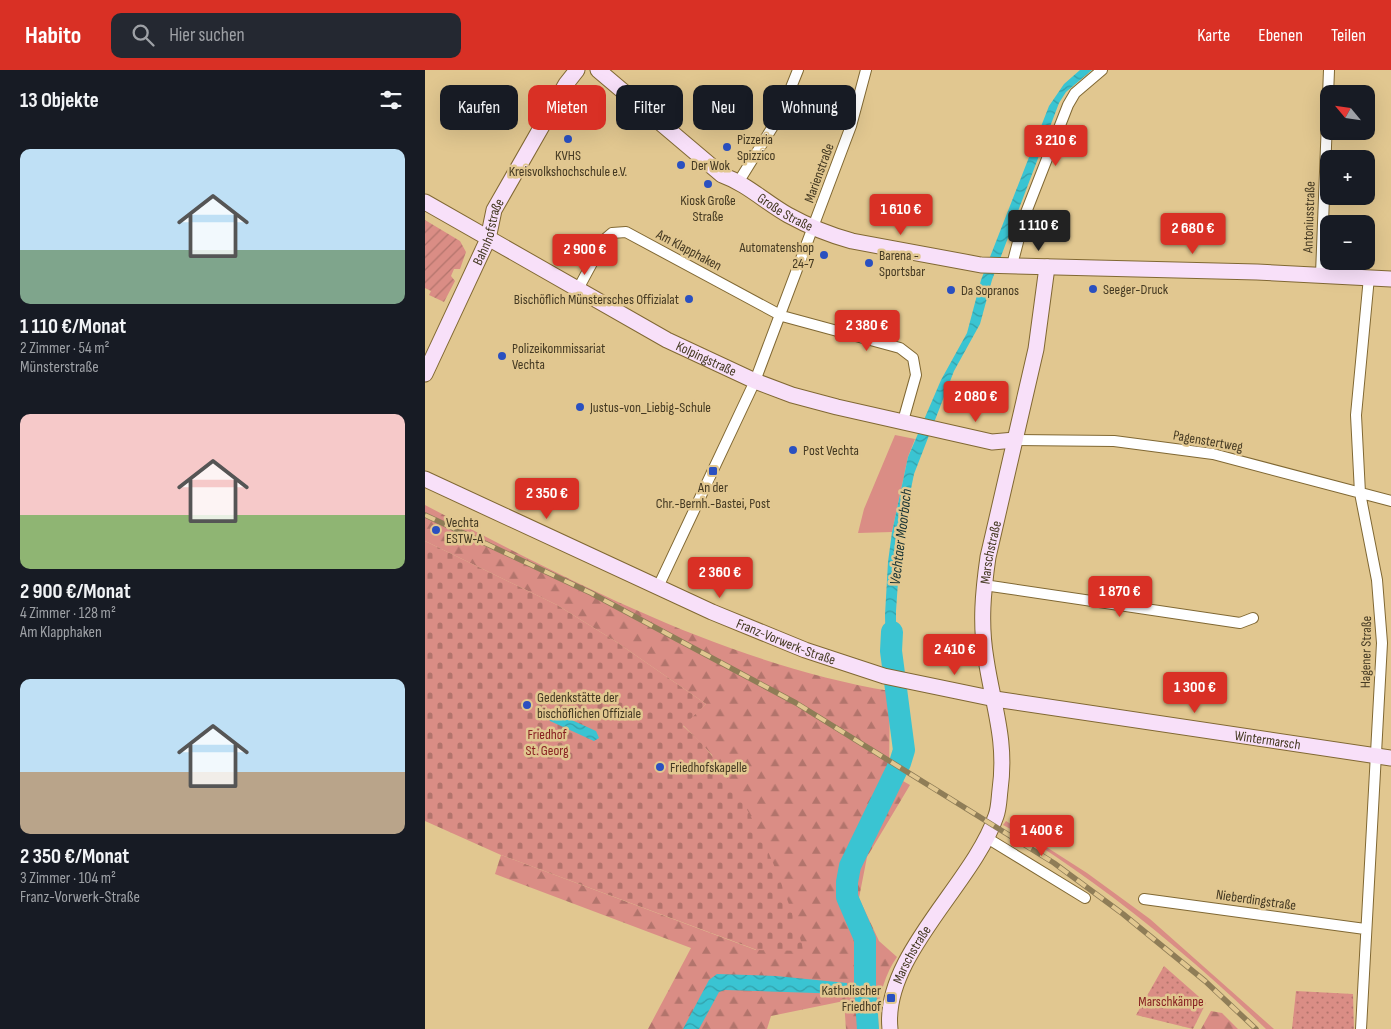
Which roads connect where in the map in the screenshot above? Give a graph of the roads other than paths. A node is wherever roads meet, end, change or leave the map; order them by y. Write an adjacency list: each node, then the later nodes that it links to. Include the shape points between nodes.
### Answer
1 (577, 70): 10 (street, Bahnhofstraße, via 494,210)
2 (598, 70): 7 (street, Große Straße, via 722,175)
3 (798, 70): 7 (street, via 780,116)
4 (866, 70): 9 (street, Marienstraße, via 851,126)
5 (1102, 70): 11 (street, via 1075,93 1061,119)
6 (1329, 70): 13 (street, Antoniusstraße)
7 (739, 181): 9 (street, Große Straße, via 788,214)
8 (425, 202): 10 (street, Kolpingstraße)
9 (814, 227): 11 (street, Große Straße, via 852,241 981,265); 17 (street)
10 (488, 239): 16 (street, Kolpingstraße); 18 (street, Bahnhofstraße)
11 (1006, 265): 12 (street, Große Straße)
12 (1047, 268): 13 (street, Große Straße); 21 (street, Marschstraße, via 1036,349)
13 (1321, 274): 14 (street, Große Straße)
14 (1369, 277): 15 (street, Große Straße); 23 (street, Hagener Straße, via 1356,409)
15 (1391, 279)
16 (578, 289): 17 (street, Am Klapphaken, via 605,239 612,233 626,232); 19 (street, Kolpingstraße, via 667,340)
17 (782, 316): 19 (street); 20 (street, Am Klapphaken, via 900,348 913,358 915,375)
18 (425, 374)
19 (755, 381): 20 (street, Kolpingstraße, via 792,395); 26 (street)
20 (908, 422): 21 (street, Kolpingstraße, via 992,442)
21 (1015, 440): 23 (street, Pagenstertweg, via 1114,441 1213,454); 25 (street, Marschstraße)
22 (425, 479): 26 (street, Franz-Vorwerk-Straße)
23 (1360, 493): 24 (street, Pagenstertweg); 29 (street, Hagener Straße, via 1371,548 1382,643)
24 (1391, 501)
25 (984, 585): 27 (street, via 1240,622); 28 (street, Marschstraße, via 981,621)
26 (658, 587): 28 (street, Franz-Vorwerk-Straße, via 779,640 884,676)
27 (1253, 618)
28 (995, 699): 29 (street, Wintermarsch); 31 (street, Marschstraße, via 1003,774 997,813)
29 (1375, 756): 30 (street, Wintermarsch); 34 (street, Hagener Straße)
30 (1391, 758)
31 (987, 838): 32 (street); 35 (street, Marschstraße, via 903,966 891,998)
32 (1085, 898)
33 (1144, 899): 34 (street, Nieberdingstraße)
34 (1365, 929): 36 (street, Hagener Straße)
35 (890, 1029)
36 (1361, 1029)

